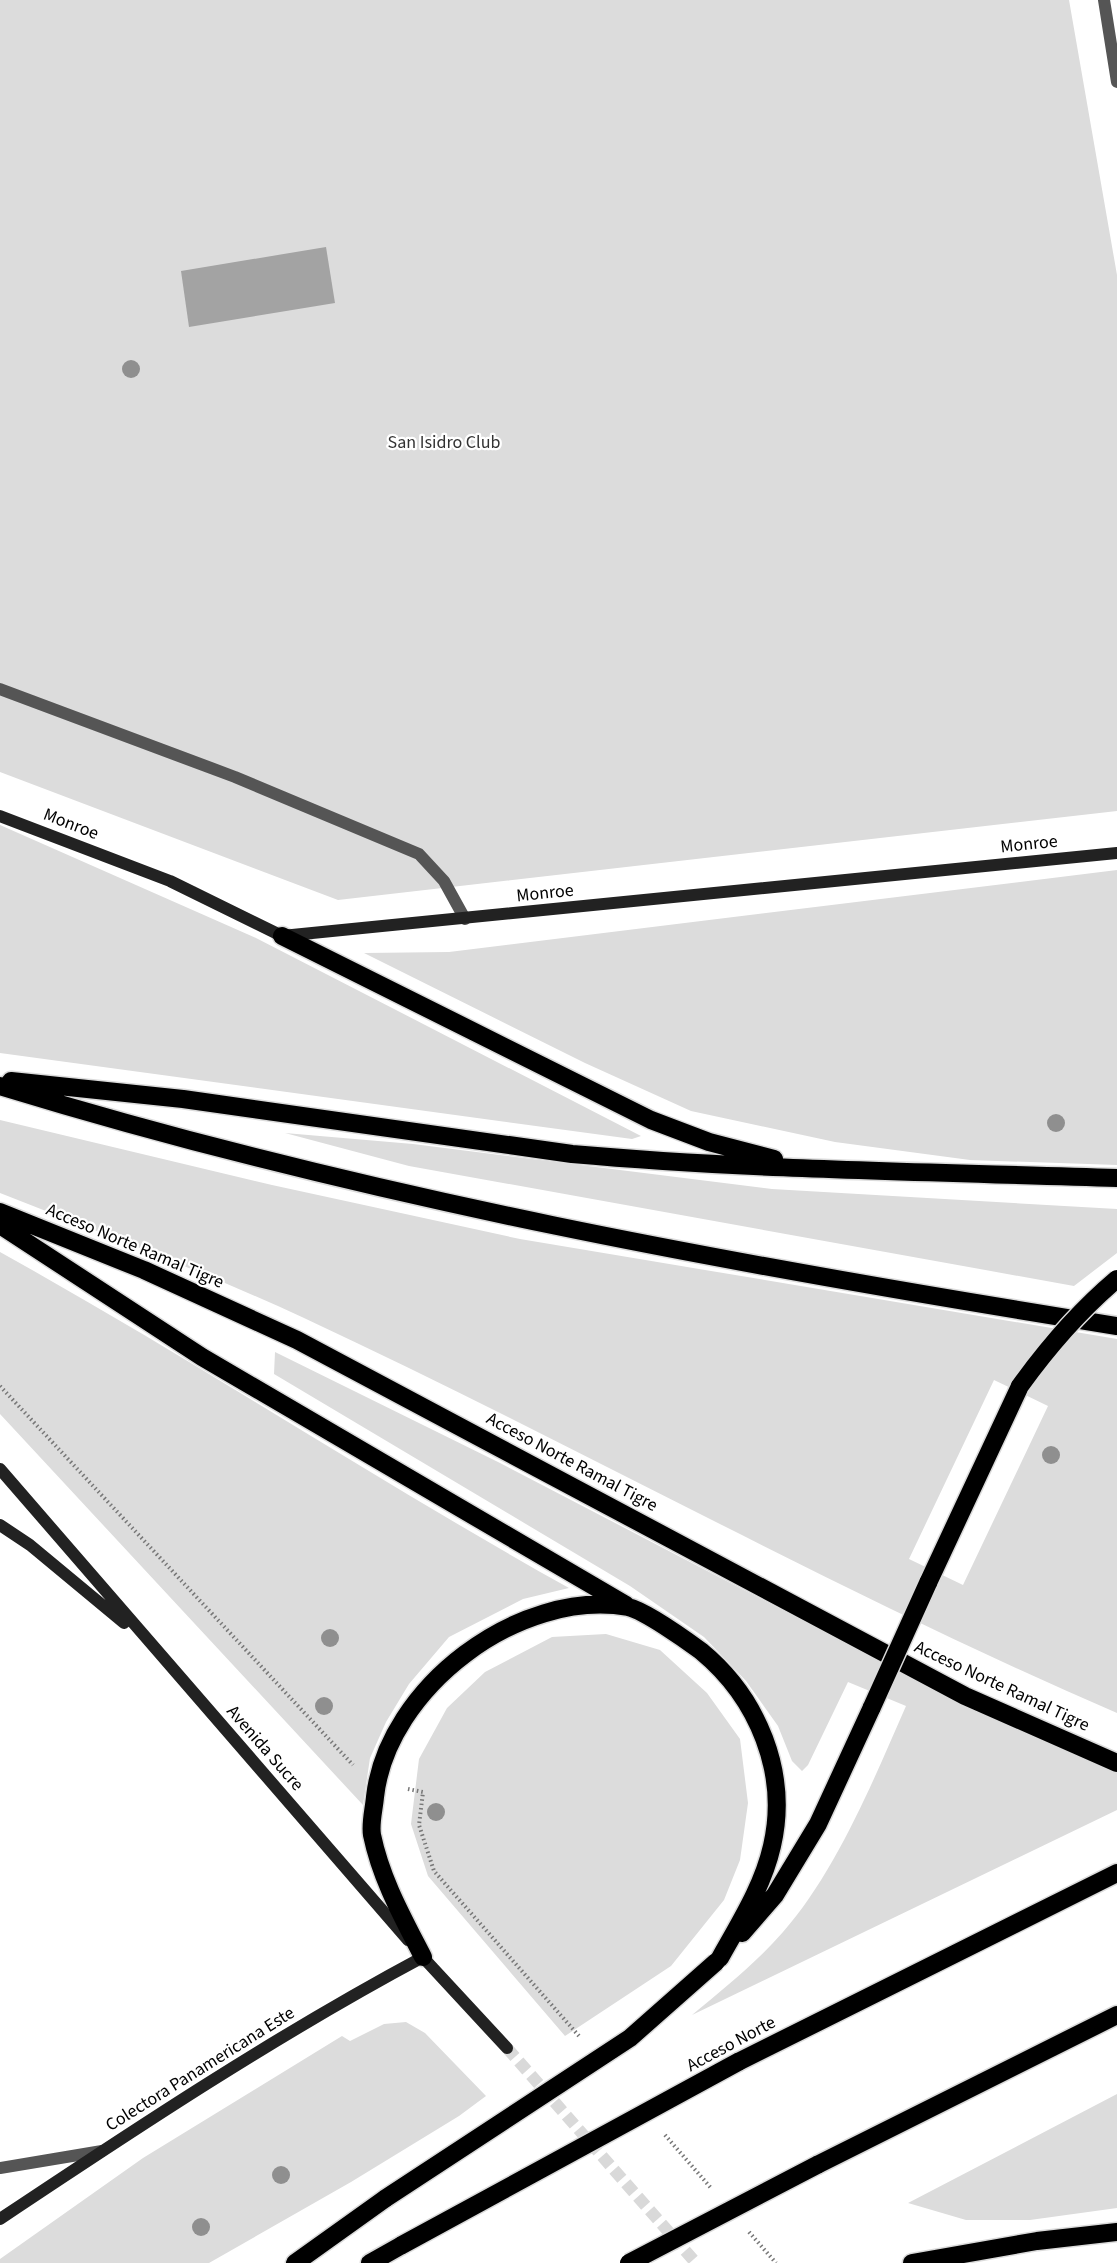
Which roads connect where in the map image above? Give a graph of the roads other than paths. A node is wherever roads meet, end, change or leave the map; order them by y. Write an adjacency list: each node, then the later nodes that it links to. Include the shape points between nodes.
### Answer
1 (1104, 0): 2 (street)
2 (1117, 82)
3 (0, 689): 6 (street, via 235,777 419,854 444,881)
4 (0, 816): 7 (street, Monroe, via 170,881)
5 (1117, 853): 6 (street, Monroe)
6 (465, 919): 7 (street, Monroe)
7 (282, 936): 10 (highway, via 651,1120 709,1142)
8 (0, 1080): 10 (highway, via 183,1099 572,1154)
9 (0, 1086): 15 (highway, via 143,1129 605,1237 875,1287)
10 (810, 1168): 11 (highway)
11 (1117, 1178)
12 (0, 1212): 20 (highway, Acceso Norte Ramal Tigre, via 144,1270 297,1340 965,1696)
13 (0, 1225): 18 (highway, via 202,1357)
14 (1117, 1279): 23 (highway, bridge, via 1050,1345 1020,1386 812,1834 775,1895)
15 (1117, 1326)
16 (0, 1469): 19 (street, Avenida Sucre)
17 (0, 1525): 19 (street, via 30,1545)
18 (630, 1607): 22 (highway, via 559,1610 512,1625 452,1662 413,1704 392,1741 377,1782 372,1833 388,1888); 23 (highway, via 684,1638 723,1669 750,1705 769,1748 777,1800 772,1846 757,1890)
19 (151, 1645): 22 (street, Avenida Sucre)
20 (1117, 1763)
21 (1117, 1873): 32 (highway, Acceso Norte, bridge, via 738,2062)
22 (423, 1957): 25 (street, Avenida Sucre); 26 (street, Colectora Panamericana Este, via 348,1997)
23 (718, 1960): 31 (highway, bridge, via 630,2038 386,2198)
24 (1117, 2015): 33 (highway, bridge)
25 (507, 2048)
26 (102, 2151): 27 (street); 28 (street, Colectora Panamericana Este)
27 (0, 2168)
28 (0, 2219)
29 (1117, 2232): 30 (highway)
30 (917, 2262)
31 (295, 2263)
32 (370, 2263)
33 (629, 2263)

